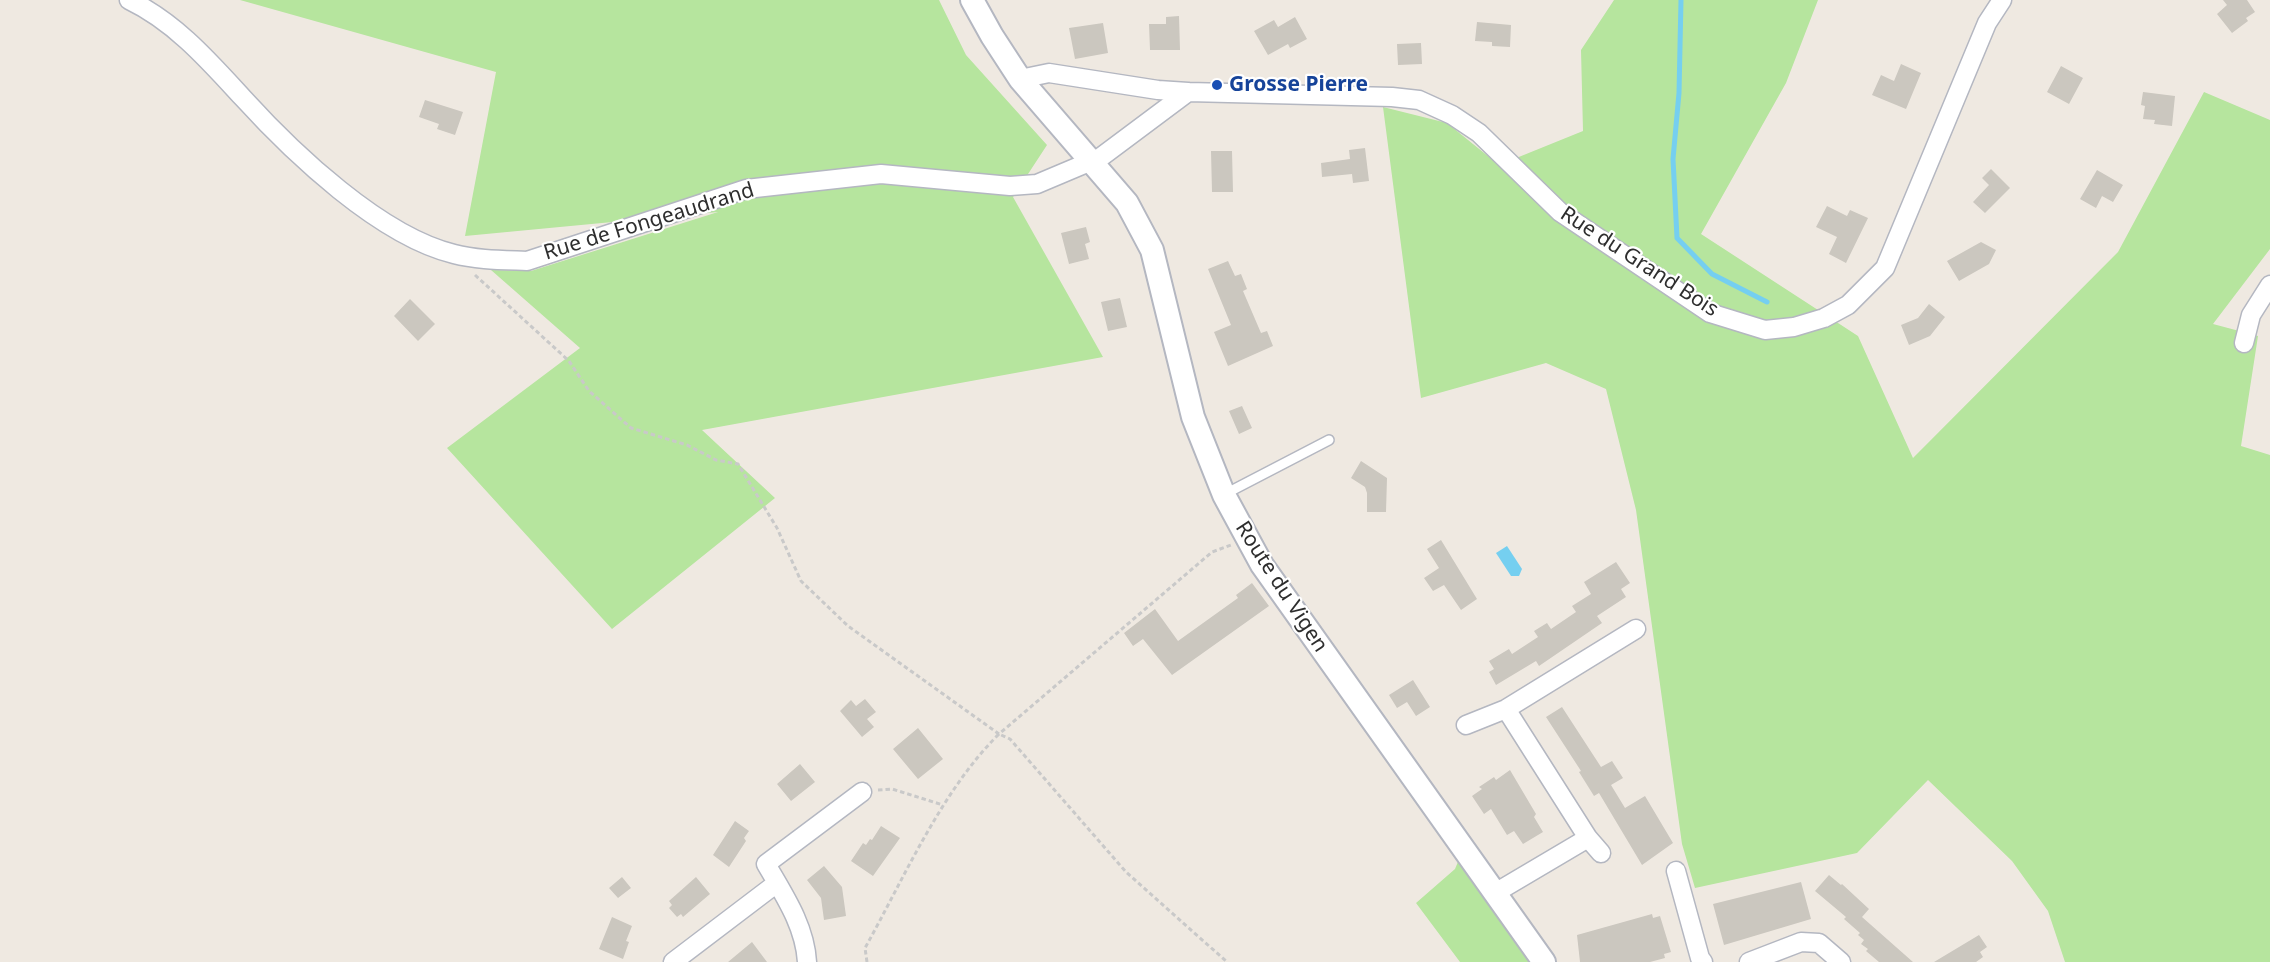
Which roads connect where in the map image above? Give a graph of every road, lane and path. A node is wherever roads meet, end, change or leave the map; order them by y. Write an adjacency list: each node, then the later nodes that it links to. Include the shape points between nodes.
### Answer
1 (129, 0): 7 (street, Rue de Fongeaudrand, via 163,19 205,57 273,130 357,204 418,240)
2 (972, 0): 4 (street, Route du Vigen)
3 (2002, 0): 5 (street, Rue du Grand Bois, via 1987,23 1885,268 1848,305 1794,327 1765,330 1710,313 1560,212 1479,133 1419,100)
4 (1020, 79): 5 (street, Rue du Grand Bois, via 1049,73); 6 (street, Route du Vigen)
5 (1188, 92): 6 (street)
6 (1093, 161): 7 (street, Rue de Fongeaudrand, via 1037,184 1010,186 881,174 746,189 527,261); 11 (street, Route du Vigen, via 1128,203 1152,250 1193,417)
7 (453, 254): 16 (path, via 569,361 589,391 631,428 687,445 716,460 738,464 777,528 801,581 848,626)
8 (2270, 285): 9 (street, via 2251,315)
9 (2244, 343)
10 (1329, 440): 11 (lane)
11 (1224, 495): 12 (street, Route du Vigen)
12 (1246, 538): 16 (path, via 1212,552); 23 (street, Route du Vigen)
13 (1636, 628): 14 (street)
14 (1506, 709): 15 (street); 19 (street)
15 (1466, 725)
16 (999, 734): 18 (path); 27 (path, via 1010,739 1126,872)
17 (862, 792): 18 (path, via 892,789); 22 (street, via 766,864)
18 (943, 805): 26 (path, via 866,948)
19 (1588, 838): 20 (street); 23 (street)
20 (1601, 853)
21 (1676, 871): 29 (street)
22 (777, 883): 24 (street); 25 (street, via 792,908 806,947)
23 (1494, 893): 28 (street, Route du Vigen)
24 (673, 962)
25 (807, 962)
26 (867, 962)
27 (1227, 962)
28 (1544, 962)
29 (1703, 962)
30 (1749, 962): 31 (street, via 1801,942 1819,943)
31 (1841, 962)

